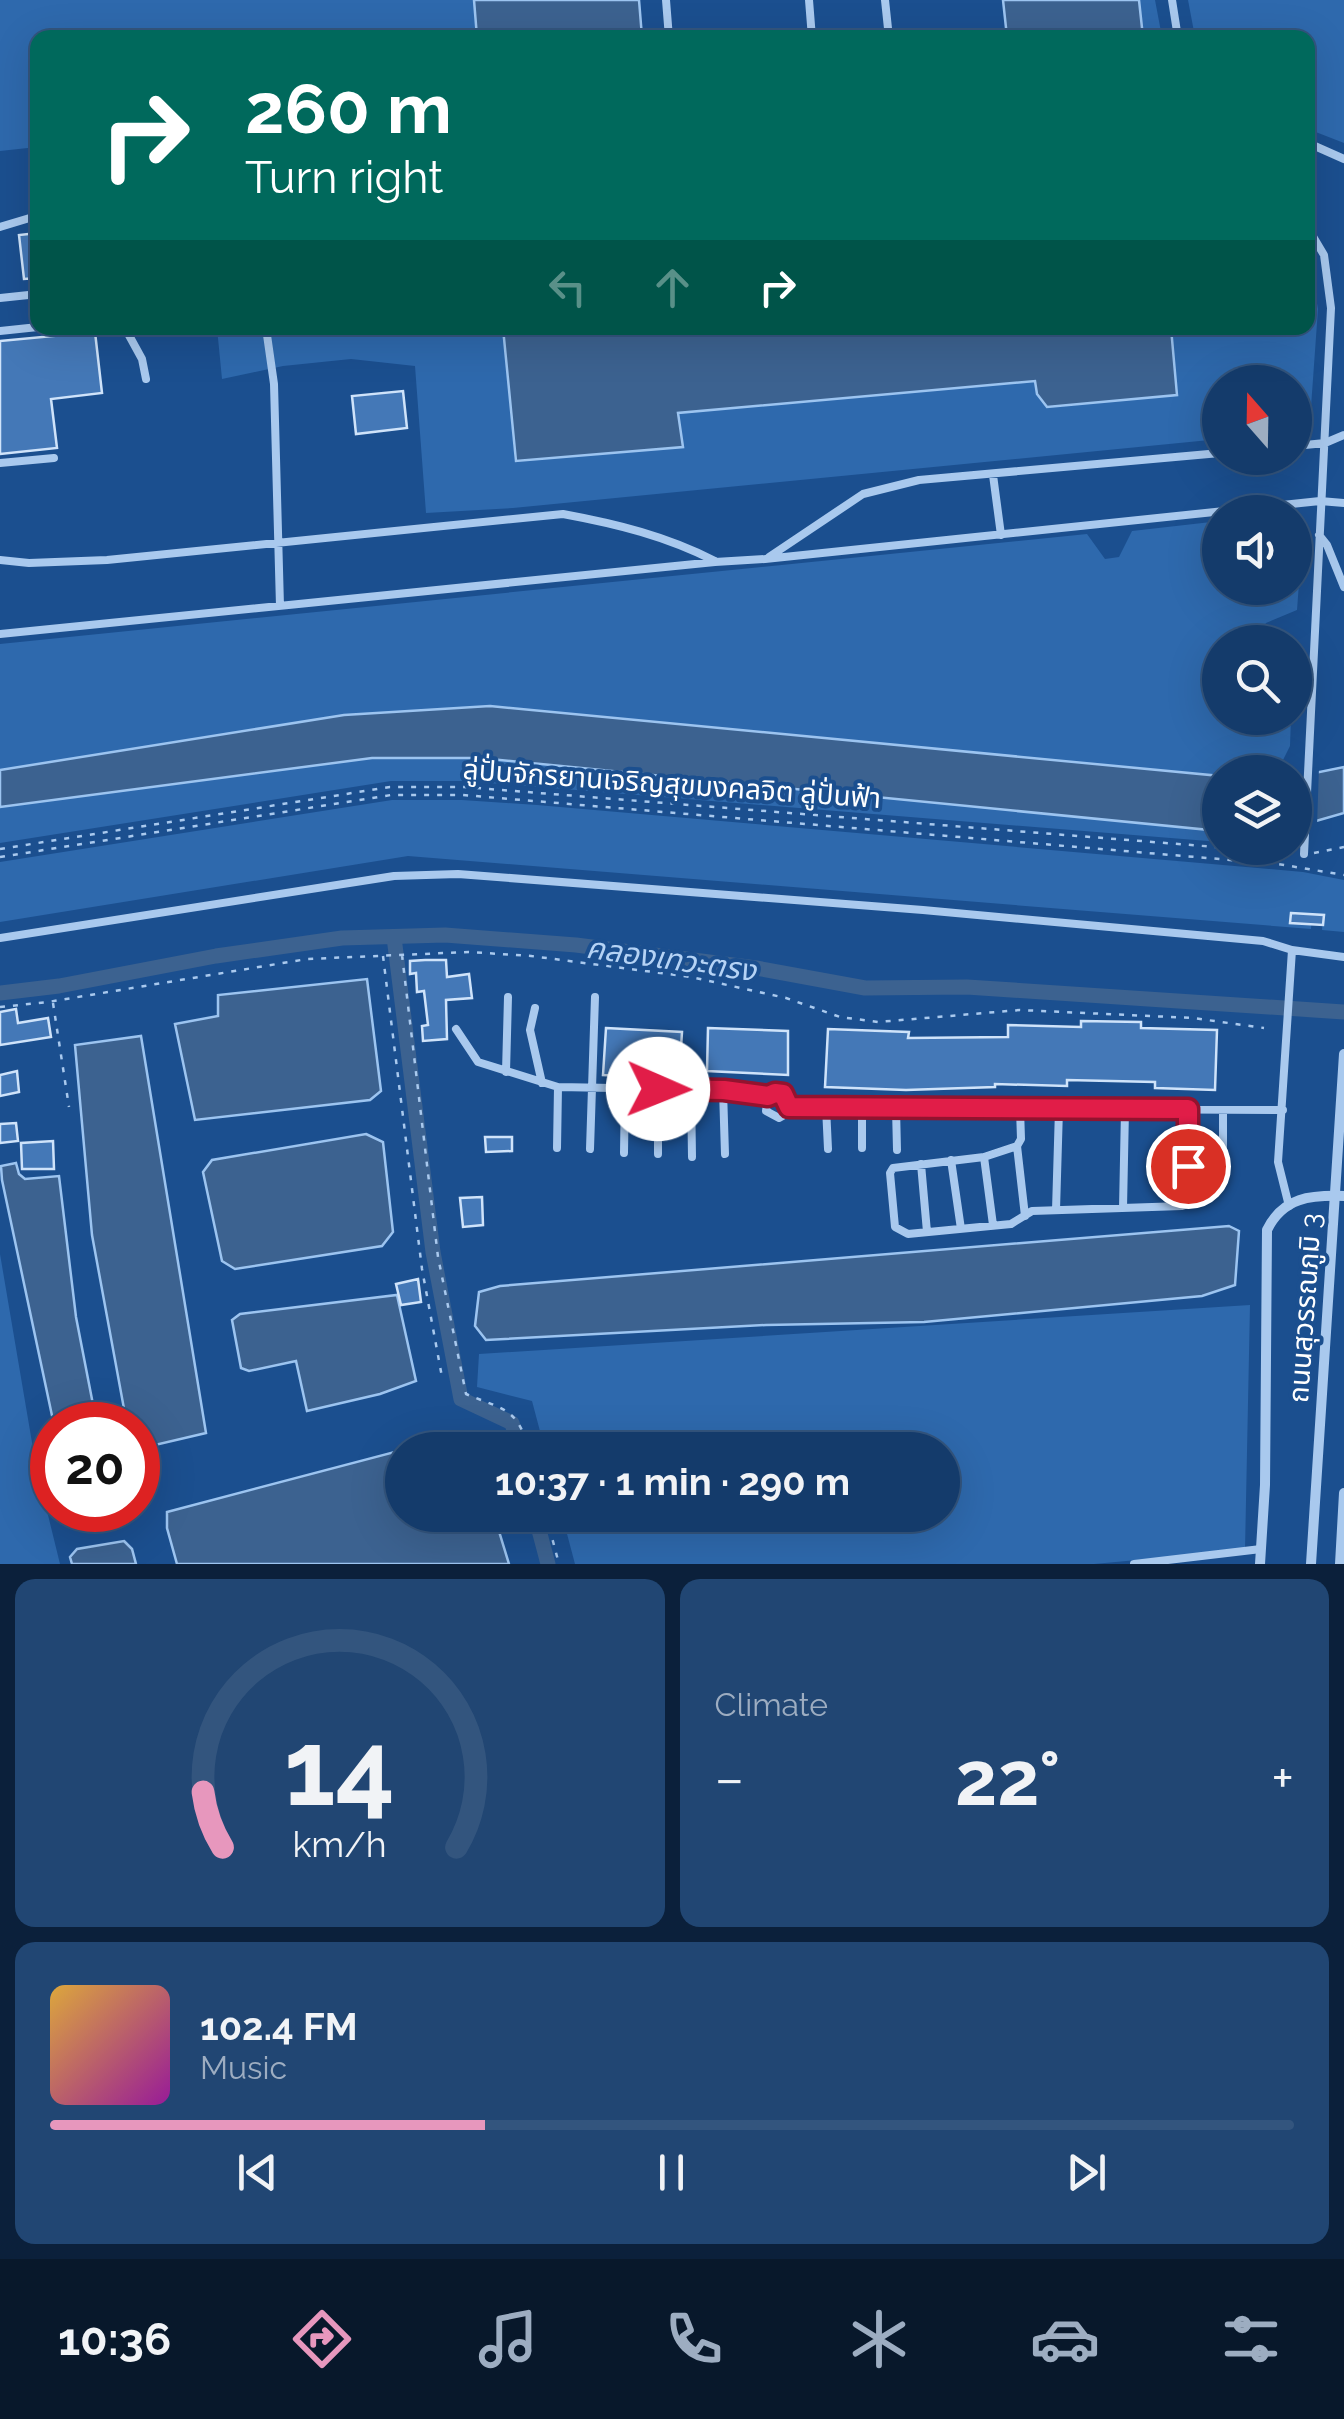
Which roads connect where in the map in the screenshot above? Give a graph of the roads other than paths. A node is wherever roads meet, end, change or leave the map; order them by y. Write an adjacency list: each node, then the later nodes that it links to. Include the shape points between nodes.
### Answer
1 (666, 0): 5 (lane)
2 (809, 0): 6 (lane)
3 (885, 0): 7 (lane)
4 (1172, 0): 8 (lane)
5 (668, 30)
6 (811, 30)
7 (888, 30)
8 (1177, 30)
9 (1315, 146): 10 (lane)
10 (1344, 159)
11 (30, 218): 12 (lane)
12 (0, 227)
13 (1315, 240): 22 (lane, via 1324,255 1331,308)
14 (30, 295): 15 (lane)
15 (0, 298)
16 (30, 328): 17 (lane)
17 (0, 330)
18 (128, 335): 20 (lane)
19 (267, 335): 32 (lane)
20 (146, 379)
21 (1343, 437): 22 (lane)
22 (1325, 444): 23 (lane); 28 (lane)
23 (1312, 445)
24 (1202, 455): 27 (lane)
25 (54, 458): 26 (lane)
26 (0, 463)
27 (993, 475): 30 (lane); 34 (lane, via 919,480 862,494)
28 (1320, 501): 29 (lane); 30 (lane); 31 (lane)
29 (1344, 503)
30 (1001, 534): 34 (lane)
31 (1319, 535): 36 (lane); 39 (lane)
32 (281, 540): 33 (lane, via 108,560); 35 (lane, via 562,514 630,527); 37 (lane)
33 (0, 560)
34 (765, 560): 35 (lane)
35 (715, 562): 37 (lane)
36 (1344, 587)
37 (280, 606): 38 (lane)
38 (0, 634)
39 (1307, 755)
40 (0, 938): 41 (lane, via 394,876 458,874 1240,937)
41 (1292, 950): 42 (lane); 66 (lane)
42 (1344, 956)
43 (508, 996): 48 (lane)
44 (595, 997): 51 (lane)
45 (535, 1008): 49 (lane, via 530,1030)
46 (456, 1028): 48 (lane, via 478,1062)
47 (1344, 1054): 93 (street, ถนนสุวรรณภูมิ 3, bridge)
48 (506, 1072): 49 (lane)
49 (542, 1083): 50 (lane)
50 (558, 1086): 51 (lane); 68 (lane)
51 (592, 1088): 52 (lane); 70 (lane)
52 (625, 1088): 53 (lane); 73 (lane)
53 (658, 1089): 54 (lane); 74 (lane)
54 (691, 1090): 55 (lane); 77 (lane)
55 (724, 1090): 56 (lane); 75 (lane)
56 (768, 1096): 57 (lane, via 783,1094); 57 (lane, via 771,1116 779,1118)
57 (789, 1107): 58 (lane)
58 (826, 1108): 59 (lane); 71 (lane)
59 (862, 1108): 60 (lane); 69 (lane)
60 (896, 1108): 61 (lane); 72 (lane)
61 (1020, 1109): 62 (lane); 67 (lane)
62 (1059, 1109): 64 (lane); 84 (lane)
63 (1188, 1109): 64 (lane); 65 (lane); 80 (lane)
64 (1125, 1110): 83 (lane)
65 (1222, 1110): 66 (lane); 80 (lane, via 1222,1158)
66 (1283, 1110): 82 (lane, via 1278,1162)
67 (1017, 1146): 76 (lane); 85 (lane)
68 (557, 1148)
69 (862, 1148)
70 (590, 1149)
71 (828, 1149)
72 (896, 1150)
73 (624, 1154)
74 (658, 1154)
75 (725, 1154)
76 (984, 1156): 78 (lane); 86 (lane)
77 (692, 1157)
78 (952, 1160): 79 (lane); 87 (lane)
79 (921, 1164): 88 (lane); 88 (lane, via 890,1173 895,1227)
80 (1188, 1166): 83 (lane, via 1188,1204)
81 (1344, 1196): 82 (street, via 1311,1196)
82 (1289, 1206): 90 (street, via 1267,1230)
83 (1123, 1208): 84 (lane)
84 (1056, 1210): 85 (lane)
85 (1025, 1216): 86 (lane)
86 (993, 1226): 87 (lane)
87 (961, 1229): 88 (lane)
88 (928, 1232)
89 (1344, 1494): 94 (street)
90 (1261, 1549): 91 (lane); 92 (street)
91 (1134, 1564)
92 (1260, 1564)
93 (1311, 1564)
94 (1340, 1564)

